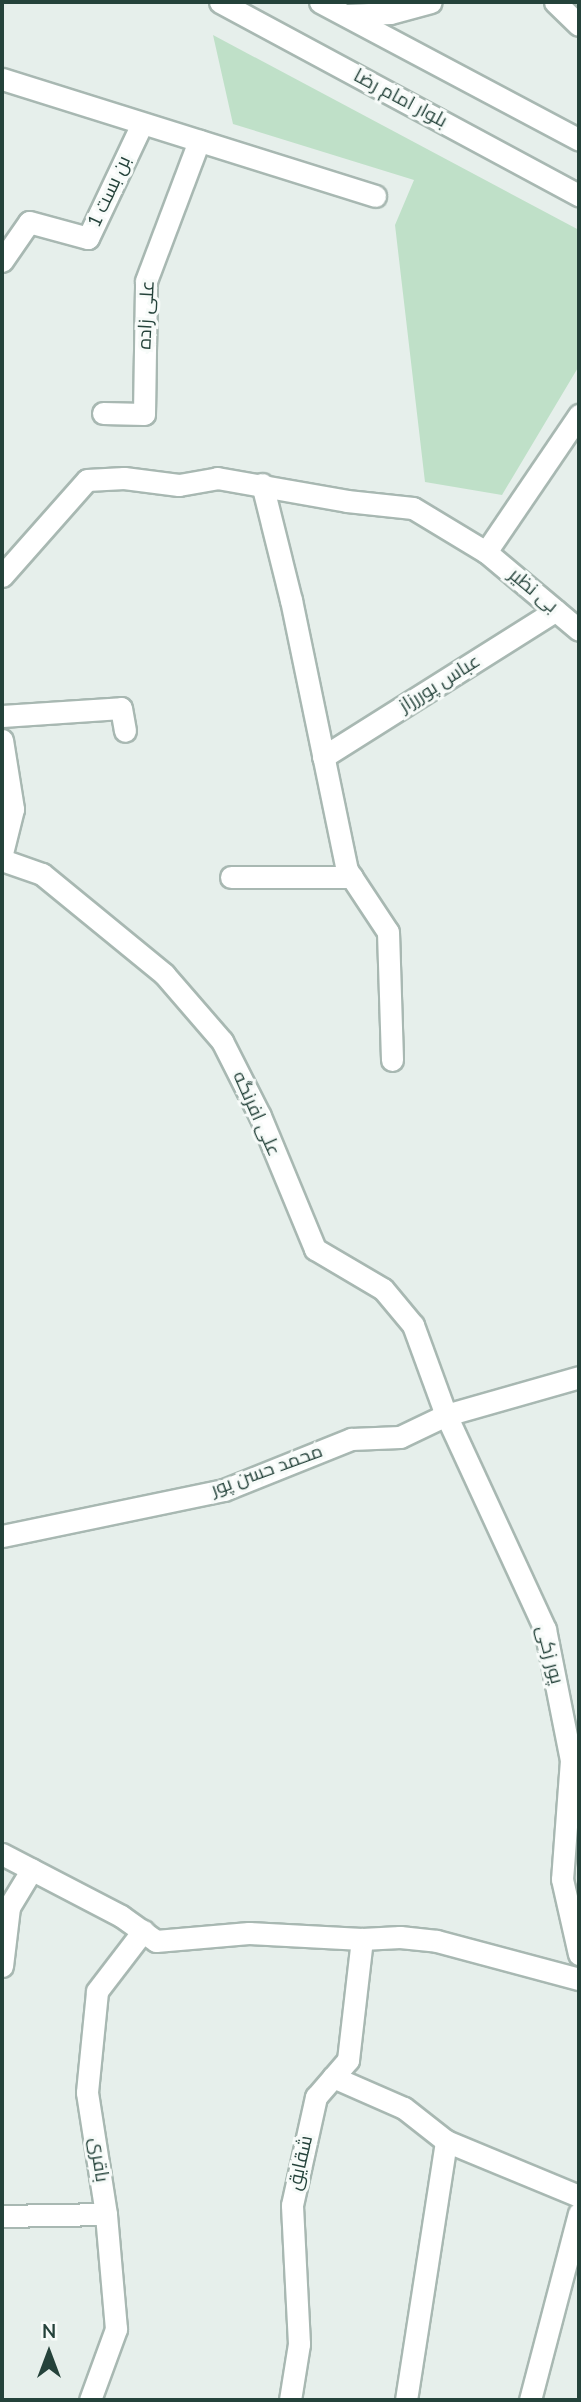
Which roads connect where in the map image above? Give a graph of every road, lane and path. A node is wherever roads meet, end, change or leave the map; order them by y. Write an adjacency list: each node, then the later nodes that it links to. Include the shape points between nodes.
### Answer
1 (220, 2): 11 (street, بلوار امام رضا)
2 (320, 2): 5 (street)
3 (431, 2): 5 (street, via 390,13)
4 (555, 2): 6 (street)
5 (345, 15): 9 (street)
6 (579, 25)
7 (2, 79): 8 (street)
8 (142, 124): 10 (street); 13 (street, بن بست 1, via 88,237 29,222)
9 (579, 140)
10 (199, 141): 12 (street); 14 (street, علی زاده, via 146,281 144,414)
11 (579, 195)
12 (375, 196)
13 (2, 261)
14 (103, 413)
15 (579, 415): 17 (street)
16 (262, 484): 17 (street, بی نظیر, via 413,508); 18 (street, بی نظیر, via 217,478 179,485 124,478 87,480); 24 (street)
17 (486, 552): 19 (street, بی نظیر)
18 (2, 576)
19 (556, 610): 20 (street, بی نظیر); 24 (street, عباس پوررزاز)
20 (579, 630)
21 (2, 716): 22 (street, via 121,709)
22 (125, 731)
23 (2, 740): 25 (street, via 13,808)
24 (323, 757): 28 (street)
25 (2, 853)
26 (2, 860): 31 (street, علی افرنگه, via 42,874 164,974 222,1041 260,1116 315,1250 383,1289 413,1325)
27 (230, 877): 28 (street)
28 (352, 877): 29 (street, via 388,932)
29 (391, 1060)
30 (579, 1377): 31 (street, محمد حسن پور)
31 (446, 1415): 32 (street, محمد حسن پور, via 400,1437 351,1439 224,1490); 33 (street, پور زکی, via 545,1629)
32 (2, 1536)
33 (571, 1705): 38 (street, پور زکی, via 562,1879)
34 (2, 1854): 35 (street)
35 (32, 1869): 36 (street); 39 (street, via 9,1907)
36 (143, 1931): 37 (street, via 156,1941 249,1933); 45 (street, باقری, via 97,1991 87,2092)
37 (362, 1939): 40 (street, via 438,1941); 41 (street, شقایق, via 348,2060)
38 (579, 1954)
39 (2, 1966)
40 (579, 1979)
41 (333, 2077): 42 (street, via 404,2108); 48 (street, شقایق, via 316,2097 292,2205 299,2344)
42 (446, 2141): 43 (street); 49 (street)
43 (579, 2196)
44 (579, 2213): 50 (street)
45 (106, 2214): 46 (street); 47 (street, باقری, via 116,2329)
46 (2, 2216)
47 (90, 2400)
48 (290, 2400)
49 (406, 2400)
50 (530, 2400)

